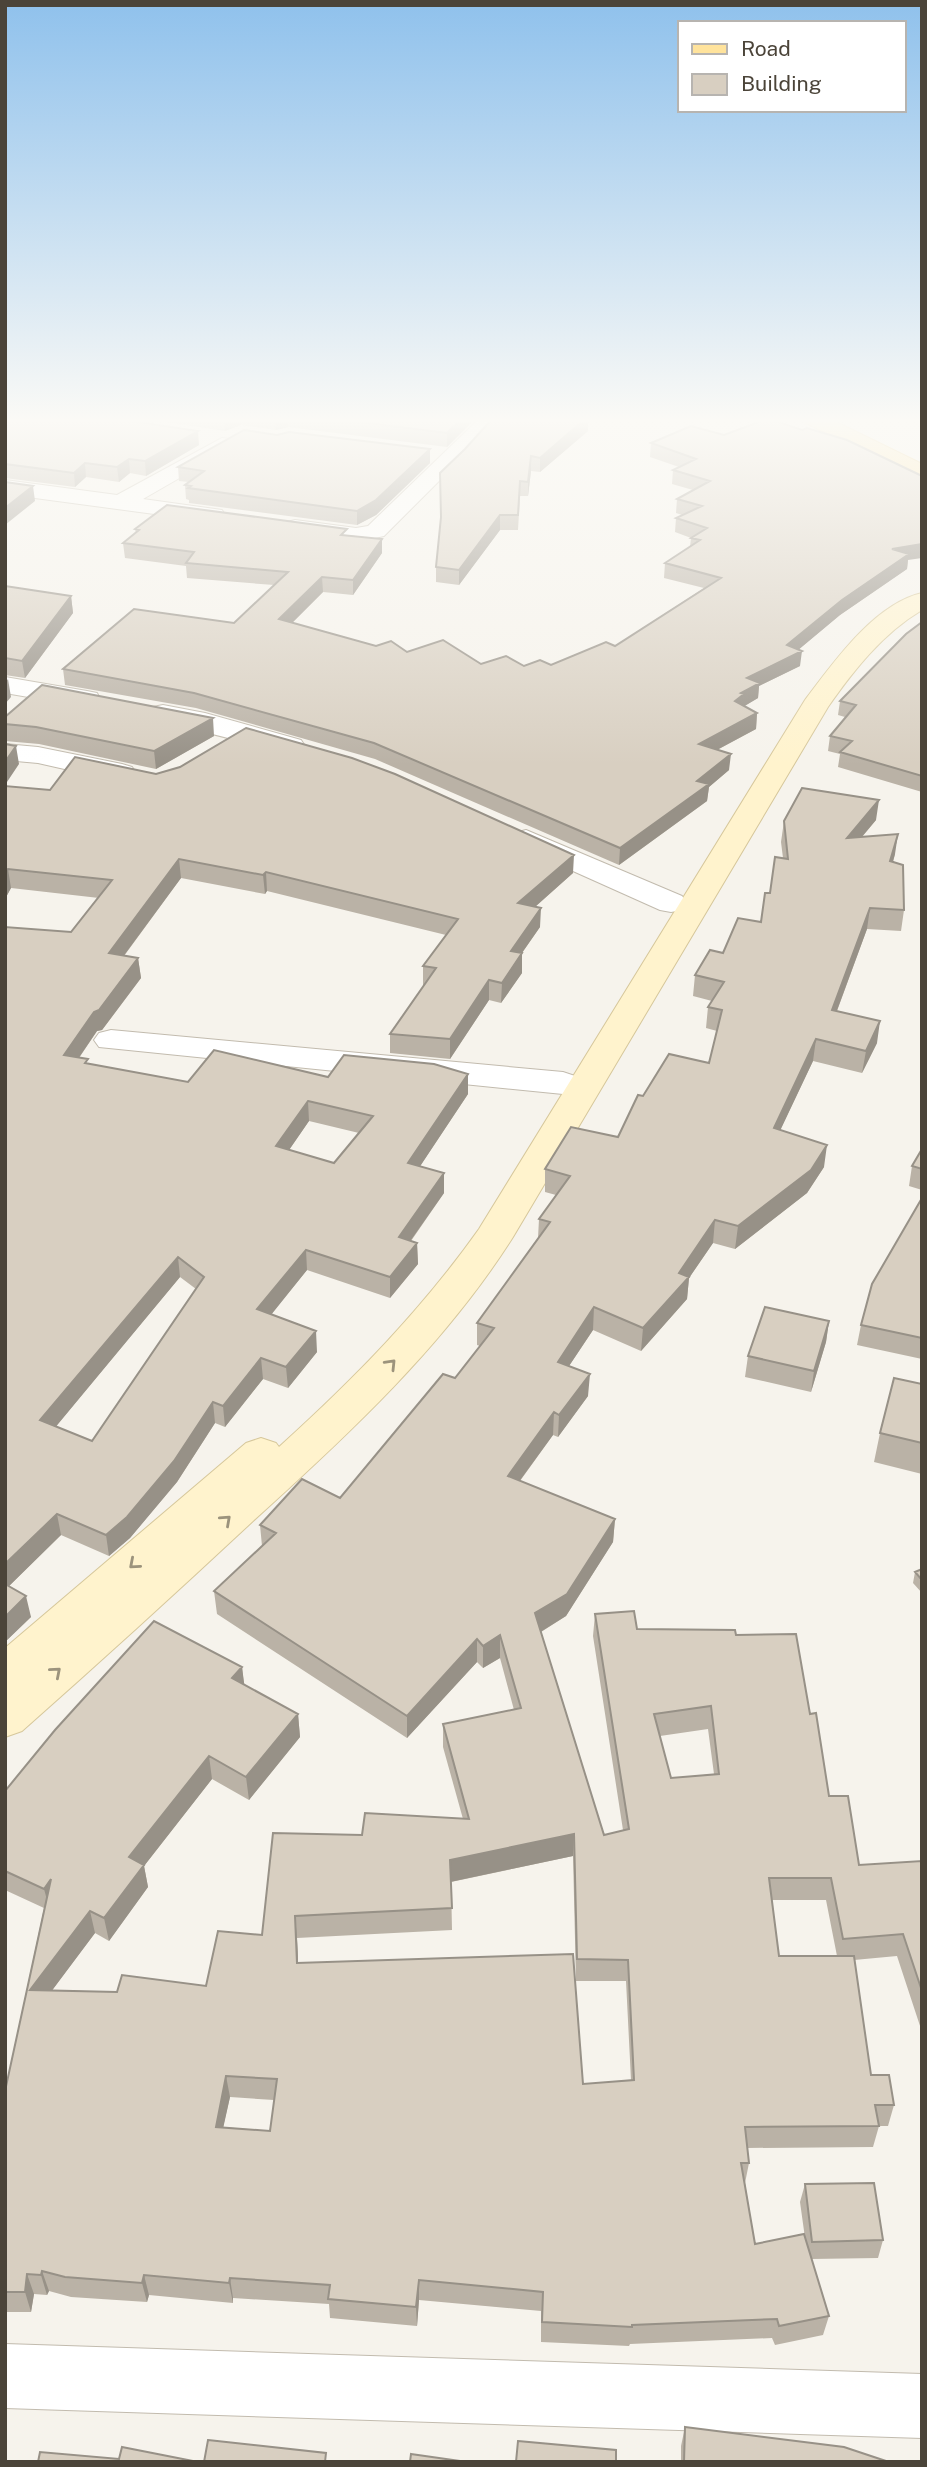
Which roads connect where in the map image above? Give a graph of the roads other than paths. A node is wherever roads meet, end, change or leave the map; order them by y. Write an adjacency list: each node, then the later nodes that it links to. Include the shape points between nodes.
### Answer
1 (922, 588): 10 (main road, via 873,615 817,670)
2 (922, 600): 14 (main road, one-way to 2, via 352,1404 449,1299 494,1237 815,706 869,637)
3 (5, 685): 4 (street, via 195,719)
4 (244, 733): 6 (street); 7 (street)
5 (5, 752): 8 (street)
6 (212, 752)
7 (314, 753)
8 (149, 779)
9 (502, 829): 10 (street)
10 (671, 903): 12 (main road)
11 (111, 1040): 12 (street)
12 (563, 1083): 13 (main road, one-way to 13, via 458,1248 417,1301 286,1432)
13 (5, 1677)
14 (5, 1717)
15 (5, 2376): 16 (street)
16 (922, 2406)

